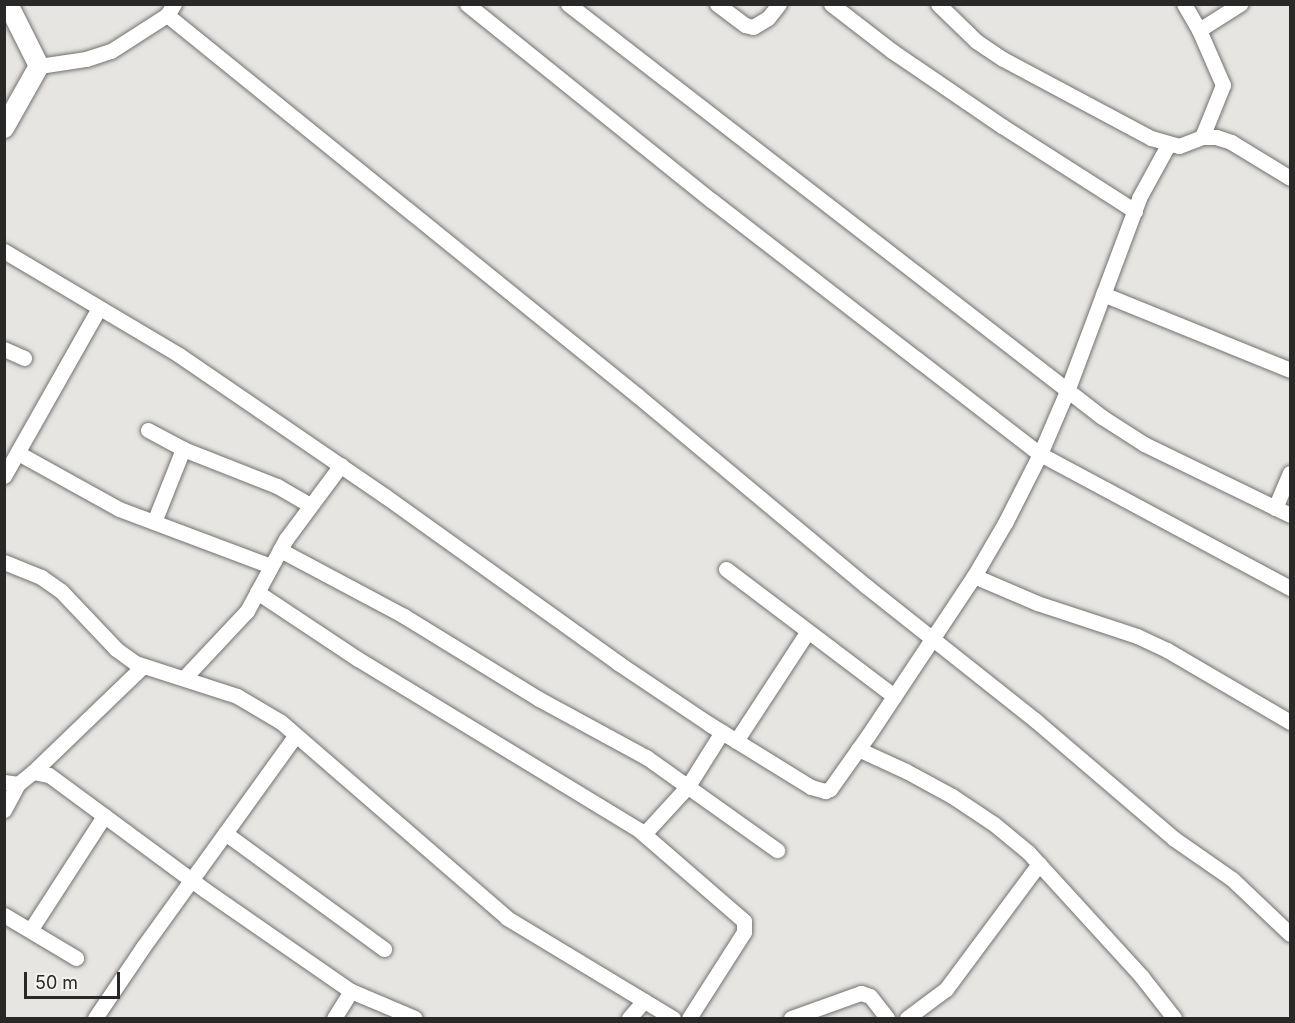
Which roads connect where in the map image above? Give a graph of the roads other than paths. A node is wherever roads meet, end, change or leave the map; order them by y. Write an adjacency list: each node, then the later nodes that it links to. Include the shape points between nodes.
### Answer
1 (8, 4): 12 (street)
2 (468, 4): 28 (street, via 711,200)
3 (568, 4): 24 (street)
4 (717, 4): 5 (street, via 753,27 768,18)
5 (779, 4)
6 (831, 4): 17 (street, via 956,95)
7 (938, 4): 15 (street, via 976,41 1003,59)
8 (1184, 4): 11 (street)
9 (1239, 5): 11 (street)
10 (171, 10): 12 (street, via 111,51); 44 (street, via 866,586)
11 (1199, 30): 14 (street, via 1223,85)
12 (39, 66): 13 (street)
13 (4, 128)
14 (1202, 137): 15 (street, via 1179,146); 16 (street, via 1231,142)
15 (1168, 145): 17 (street)
16 (1290, 178)
17 (1135, 211): 19 (street)
18 (4, 251): 20 (street)
19 (1103, 294): 23 (street); 24 (street)
20 (99, 308): 27 (street); 29 (street, via 179,355)
21 (4, 350): 22 (street)
22 (24, 358)
23 (1290, 370)
24 (1067, 391): 28 (street); 33 (street, via 1144,444)
25 (148, 430): 26 (street)
26 (183, 449): 32 (street, via 255,476); 35 (street)
27 (18, 453): 31 (street); 35 (street, via 91,495)
28 (1040, 454): 40 (street); 41 (street)
29 (341, 465): 32 (street); 49 (street, via 530,602)
30 (1290, 474): 33 (street)
31 (4, 476)
32 (310, 505): 36 (street)
33 (1275, 508): 34 (street)
34 (1290, 515)
35 (154, 522): 38 (street)
36 (280, 550): 38 (street); 55 (street, via 404,616 539,699 646,757)
37 (4, 562): 45 (street, via 61,591 116,649)
38 (271, 566): 42 (street)
39 (726, 569): 43 (street)
40 (974, 576): 44 (street); 48 (street, via 1037,603 1137,636)
41 (1290, 588)
42 (257, 592): 46 (street, via 247,611); 59 (street, via 358,659)
43 (808, 631): 47 (street); 51 (street)
44 (933, 637): 47 (street); 65 (street, via 1173,838 1232,879)
45 (142, 666): 46 (street); 53 (street)
46 (184, 678): 50 (street, via 237,696)
47 (894, 696): 52 (street)
48 (1290, 722)
49 (722, 732): 51 (street); 55 (street)
50 (296, 735): 58 (street); 69 (street, via 507,918)
51 (736, 741): 52 (street, via 819,791 830,789)
52 (858, 749): 61 (street, via 952,796 994,824)
53 (33, 772): 54 (street); 57 (street, via 49,775)
54 (11, 783): 56 (street)
55 (688, 786): 59 (street); 60 (street)
56 (4, 810)
57 (104, 816): 62 (street); 64 (street)
58 (225, 833): 62 (street); 66 (street)
59 (644, 834): 75 (street, via 733,910 746,927)
60 (777, 850)
61 (1039, 864): 78 (street, via 946,989); 79 (street)
62 (191, 880): 68 (street); 70 (street)
63 (4, 915): 64 (street)
64 (32, 929): 67 (street)
65 (1290, 934)
66 (384, 949)
67 (76, 958)
68 (351, 991): 71 (street); 72 (street)
69 (644, 1001): 73 (street); 74 (street)
70 (95, 1018)
71 (334, 1018)
72 (415, 1018)
73 (629, 1018)
74 (673, 1018)
75 (689, 1018)
76 (791, 1018): 77 (street, via 861,993 870,996)
77 (887, 1018)
78 (907, 1018)
79 (1174, 1018)

